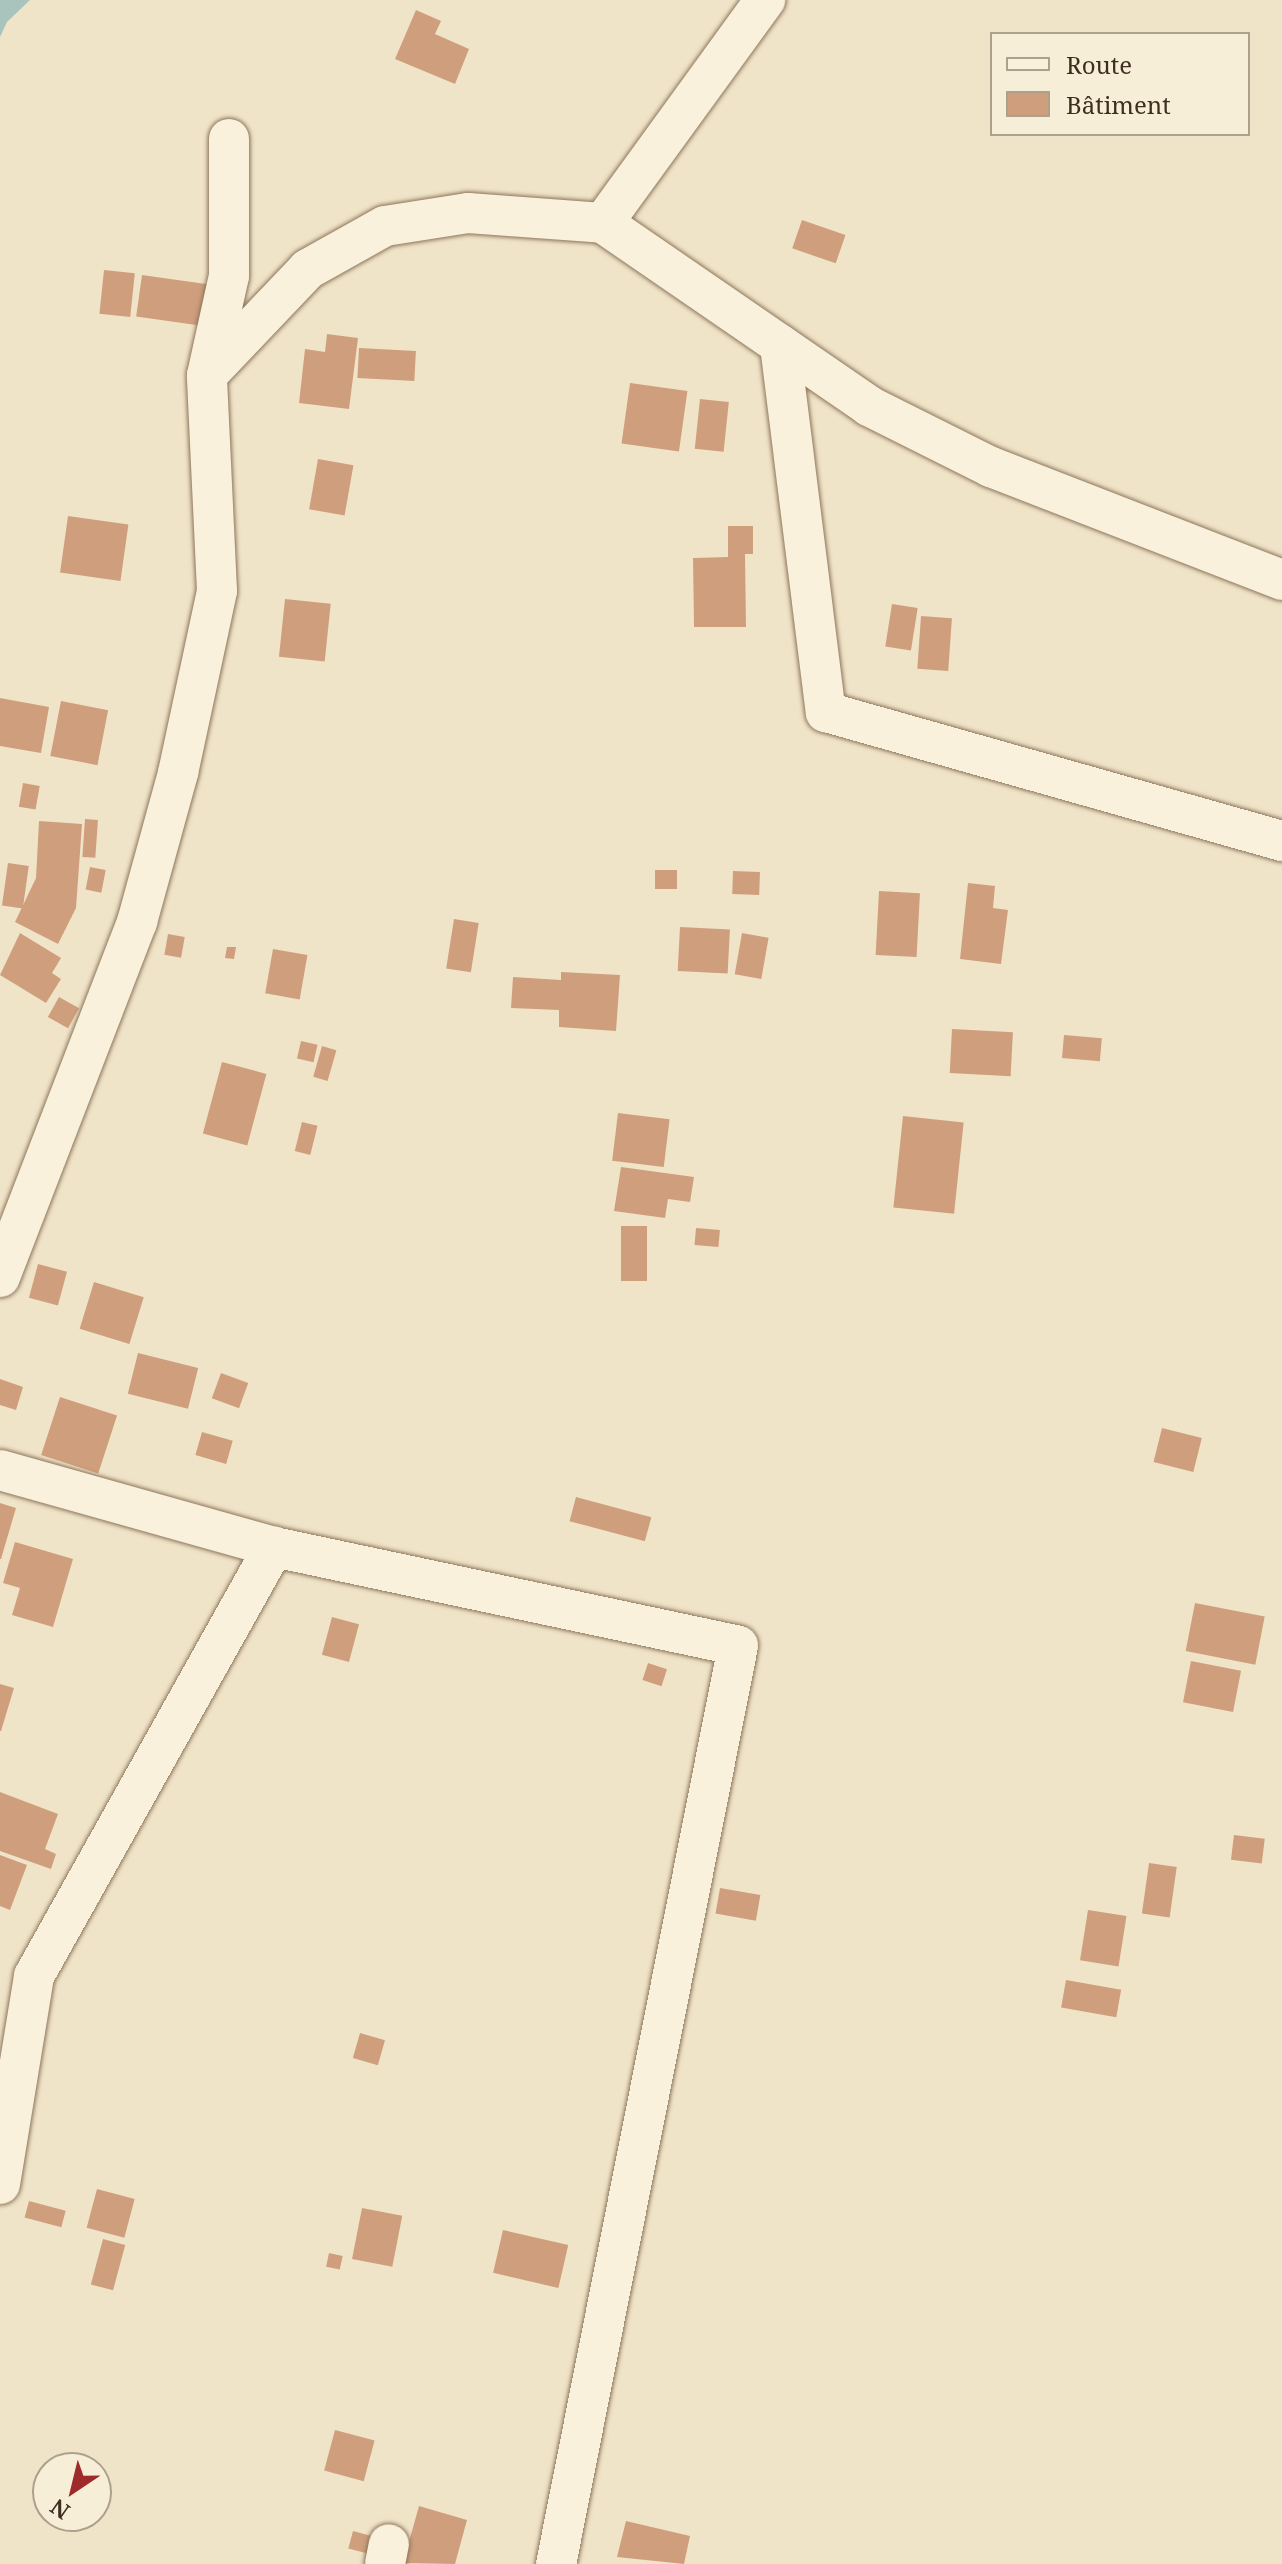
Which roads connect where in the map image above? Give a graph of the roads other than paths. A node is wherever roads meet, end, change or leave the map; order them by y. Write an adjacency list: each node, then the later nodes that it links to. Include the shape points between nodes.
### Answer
1 (765, 0): 3 (street)
2 (229, 139): 5 (street, via 229,276)
3 (603, 223): 4 (street); 5 (street, via 468,213 385,226 308,269)
4 (780, 345): 6 (street, via 869,406 991,467); 7 (street, via 826,712)
5 (207, 375): 8 (street, via 217,591 178,773 137,922)
6 (1282, 580)
7 (1282, 841)
8 (0, 1277)
9 (0, 1470): 10 (street)
10 (274, 1547): 11 (street, via 34,1976); 12 (street, via 738,1646)
11 (0, 2184)
12 (556, 2564)

